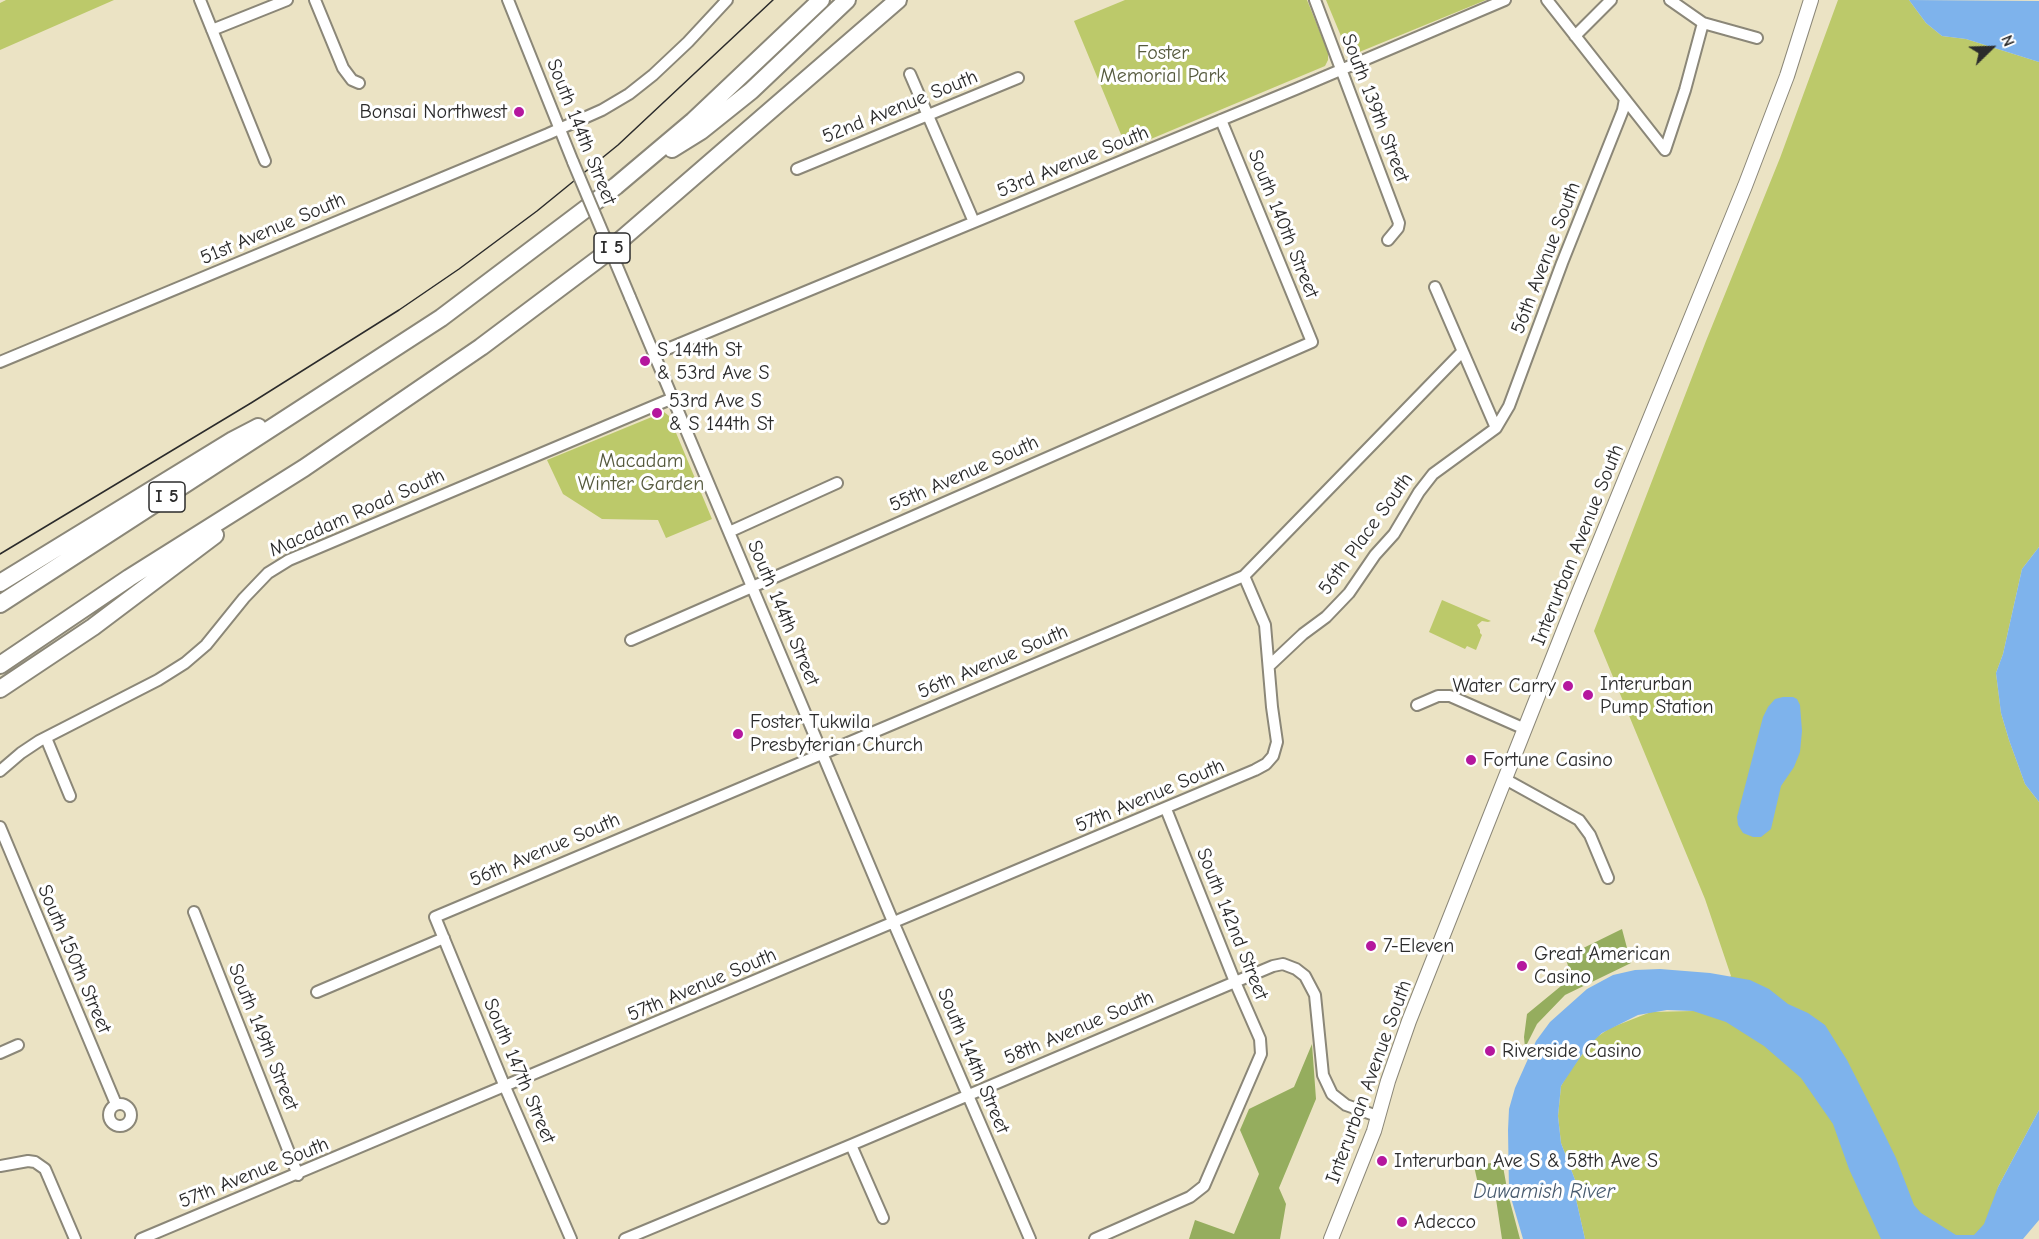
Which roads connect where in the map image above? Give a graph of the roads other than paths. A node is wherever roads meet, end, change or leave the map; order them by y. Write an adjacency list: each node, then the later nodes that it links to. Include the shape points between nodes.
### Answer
1 (200, 0): 16 (street)
2 (287, 0): 16 (street)
3 (315, 0): 22 (street, via 343,68 352,80)
4 (508, 0): 26 (street, South 144th Street)
5 (727, 0): 26 (street, via 629,94)
6 (821, 0): 29 (highway, I 5, via 693,121)
7 (847, 0): 29 (highway, I 5, via 743,98 701,131)
8 (898, 0): 40 (highway, I 5, via 601,257 481,347)
9 (1316, 0): 19 (street, South 139th Street)
10 (1505, 0): 19 (street, 53rd Avenue South)
11 (1547, 0): 17 (street)
12 (1611, 0): 17 (street)
13 (1670, 0): 15 (street)
14 (1811, 0): 52 (main road, Interurban Avenue South, via 1745,186)
15 (1703, 23): 18 (street); 23 (street, via 1665,150)
16 (212, 30): 27 (street)
17 (1575, 36): 23 (street)
18 (1757, 38)
19 (1342, 70): 25 (street, 53rd Avenue South); 31 (street, South 139th Street, via 1399,223)
20 (910, 74): 24 (street)
21 (1018, 78): 24 (street, 52nd Avenue South)
22 (360, 83)
23 (1625, 99): 39 (street, 56th Avenue South, via 1509,406)
24 (927, 114): 28 (street, 52nd Avenue South); 30 (street)
25 (1221, 120): 30 (street, 53rd Avenue South); 33 (street, South 140th Street)
26 (560, 129): 35 (street, South 144th Street, bridge); 36 (street, 51st Avenue South)
27 (265, 161)
28 (796, 169)
29 (616, 186): 37 (highway, I 5, via 441,318)
30 (974, 222): 35 (street, 53rd Avenue South)
31 (1388, 240)
32 (1435, 287): 34 (street)
33 (1312, 342): 45 (street, 55th Avenue South)
34 (1462, 352): 39 (street); 43 (street, 56th Avenue South)
35 (655, 354): 38 (street, South 144th Street)
36 (0, 362)
37 (334, 389): 44 (highway, via 233,440); 46 (highway, I 5)
38 (673, 399): 42 (street, South 144th Street); 53 (street, Macadam Road South, via 289,560 268,573 206,645 185,663)
39 (1496, 428): 49 (street, 56th Place South, via 1433,474 1349,593)
40 (304, 468): 48 (highway, I 5); 50 (highway, via 93,627)
41 (837, 483): 42 (street)
42 (729, 532): 45 (street, South 144th Street)
43 (1244, 576): 49 (street, via 1265,625); 54 (street, 56th Avenue South)
44 (0, 583)
45 (752, 586): 47 (street, 55th Avenue South); 54 (street, South 144th Street)
46 (0, 604)
47 (631, 640)
48 (0, 665)
49 (1269, 666): 58 (street, 57th Avenue South, via 1277,742 1273,756 1255,770)
50 (0, 689)
51 (1417, 705): 52 (street, via 1434,697 1450,696)
52 (1525, 729): 56 (main road, Interurban Avenue South)
53 (45, 738): 55 (street, Macadam Road South); 57 (street)
54 (822, 753): 62 (street, 56th Avenue South); 63 (street, South 144th Street)
55 (0, 771)
56 (1505, 779): 60 (street, via 1579,820 1590,835); 72 (main road, Interurban Avenue South, via 1409,1021)
57 (70, 796)
58 (1166, 809): 63 (street, 57th Avenue South); 65 (street, South 142nd Street)
59 (0, 827): 71 (street, South 150th Street)
60 (1608, 878)
61 (194, 912): 75 (street, South 149th Street)
62 (435, 917): 64 (street, South 147th Street)
63 (894, 924): 69 (street, 57th Avenue South); 70 (street, South 144th Street)
64 (444, 938): 66 (street); 69 (street, South 147th Street)
65 (1234, 982): 70 (street, 58th Avenue South); 72 (street, 58th Avenue South, via 1273,966 1289,965 1305,976 1315,995 1327,1086 1346,1105); 82 (street, South 142nd Street, via 1260,1039 1261,1054 1204,1186 1191,1197)
66 (317, 992)
67 (18, 1045): 68 (street)
68 (0, 1053)
69 (505, 1088): 75 (street, 57th Avenue South); 79 (street, South 147th Street)
70 (968, 1094): 73 (street, 58th Avenue South); 81 (street, South 144th Street)
71 (116, 1104)
72 (1377, 1116): 83 (main road, Interurban Avenue South)
73 (852, 1146): 76 (street); 80 (street, 58th Avenue South)
74 (0, 1166): 77 (street, via 28,1161 45,1169)
75 (298, 1174): 78 (street, 57th Avenue South)
76 (883, 1218)
77 (75, 1239)
78 (141, 1239)
79 (571, 1239)
80 (625, 1239)
81 (1030, 1239)
82 (1095, 1239)
83 (1331, 1239)

